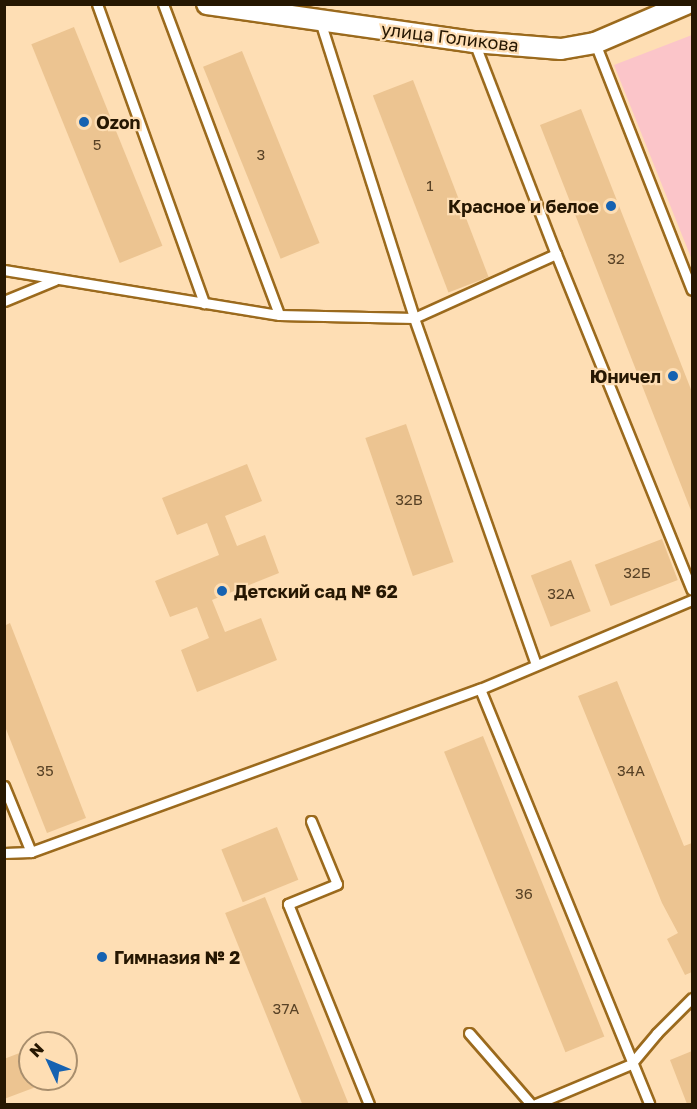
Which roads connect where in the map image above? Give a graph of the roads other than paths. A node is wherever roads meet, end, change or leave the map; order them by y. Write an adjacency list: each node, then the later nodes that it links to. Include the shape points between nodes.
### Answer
1 (97, 4): 14 (lane)
2 (163, 4): 15 (lane)
3 (207, 4): 5 (street, улица Голикова)
4 (686, 4): 8 (street, улица Голикова)
5 (250, 8): 6 (street, улица Голикова)
6 (320, 20): 7 (street, улица Голикова); 16 (lane)
7 (474, 42): 8 (street, улица Голикова, via 561,50); 9 (lane)
8 (595, 43): 12 (lane)
9 (556, 254): 16 (lane); 17 (lane)
10 (4, 270): 11 (lane)
11 (58, 279): 13 (lane); 14 (lane)
12 (693, 290)
13 (4, 301)
14 (204, 303): 15 (lane)
15 (279, 315): 16 (lane)
16 (414, 318): 19 (lane)
17 (693, 590)
18 (693, 600): 19 (lane)
19 (536, 664): 20 (lane)
20 (480, 689): 23 (lane); 27 (lane)
21 (4, 786): 23 (lane)
22 (311, 821): 28 (lane, via 337,884 288,904)
23 (31, 852): 24 (lane)
24 (4, 853)
25 (693, 998): 27 (lane)
26 (469, 1033): 29 (lane)
27 (631, 1064): 30 (lane); 31 (lane)
28 (369, 1104)
29 (531, 1104)
30 (536, 1104)
31 (649, 1104)

